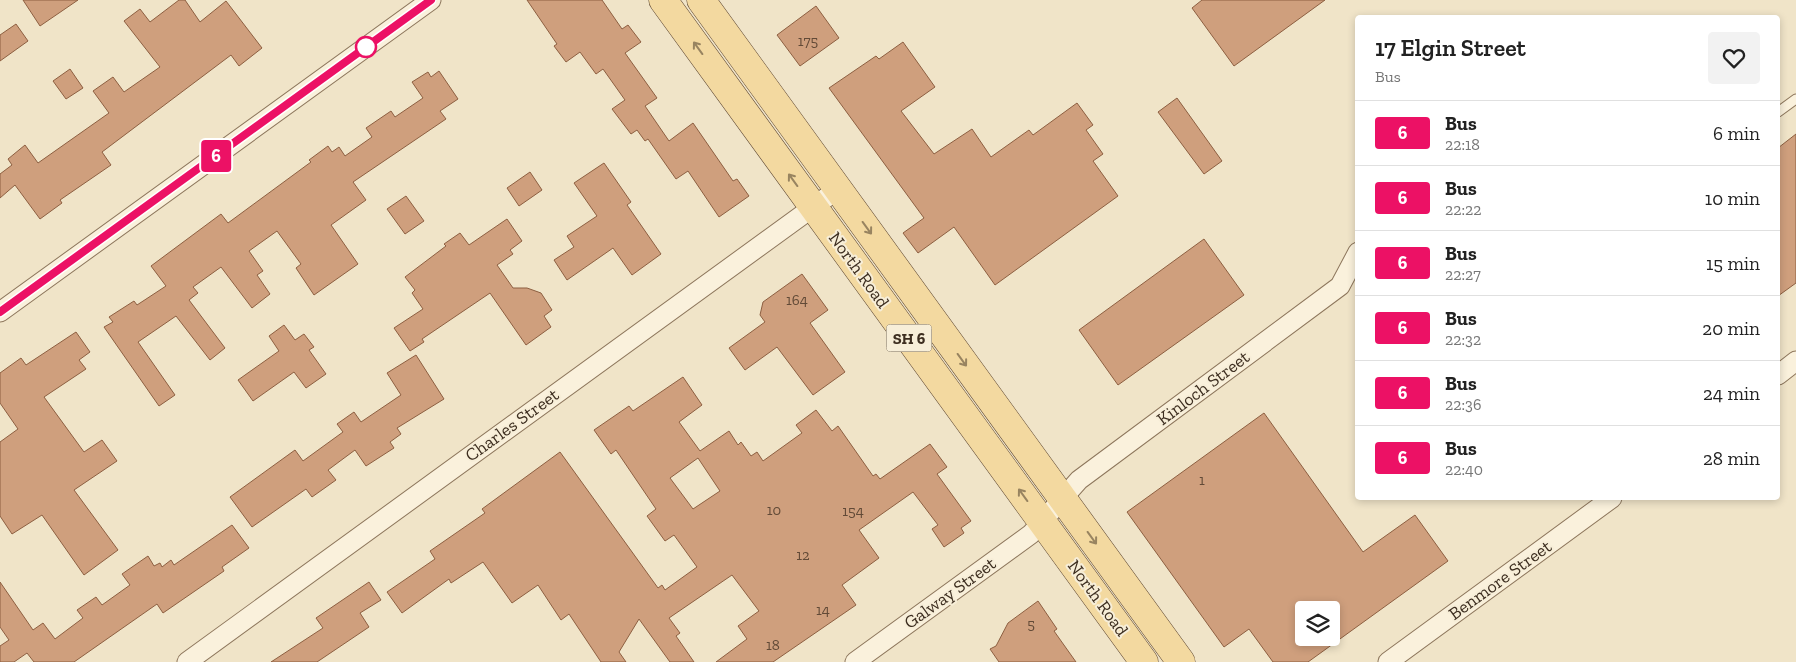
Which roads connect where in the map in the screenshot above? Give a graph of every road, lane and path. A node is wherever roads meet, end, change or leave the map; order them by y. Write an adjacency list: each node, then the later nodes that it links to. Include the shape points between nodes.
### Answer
1 (432, 0): 9 (street)
2 (663, 0): 7 (main road, North Road / SH 6, one-way to 2)
3 (701, 0): 6 (main road, North Road / SH 6)
4 (1796, 99): 5 (lane)
5 (1780, 111)
6 (838, 189): 7 (street, Charles Street); 12 (main road, North Road / SH 6, one-way to 12)
7 (813, 207): 14 (main road, North Road / SH 6, one-way to 7); 15 (street, Charles Street)
8 (1355, 258): 12 (street, Kinloch Street, via 1340,286 1079,480)
9 (0, 312)
10 (1796, 361): 11 (street)
11 (1780, 373)
12 (1063, 499): 14 (street, Kinloch Street); 18 (main road, North Road / SH 6, one-way to 18)
13 (1609, 500): 19 (street, Benmore Street)
14 (1042, 522): 16 (street, Galway Street, via 1025,538); 17 (main road, North Road / SH 6)
15 (187, 662)
16 (855, 662)
17 (1144, 662)
18 (1182, 662)
19 (1388, 662)

